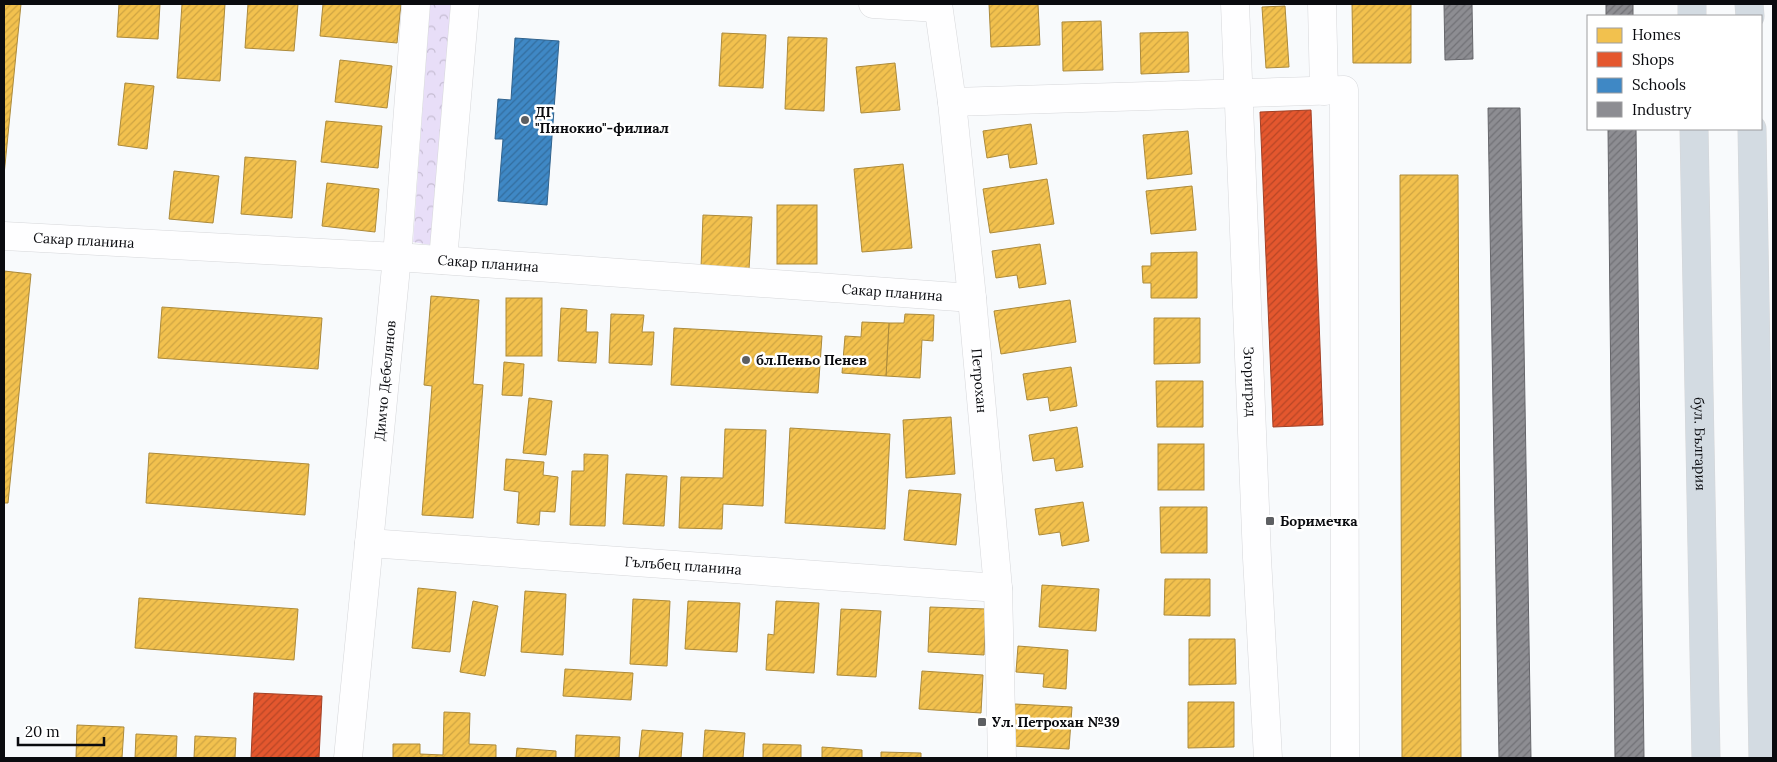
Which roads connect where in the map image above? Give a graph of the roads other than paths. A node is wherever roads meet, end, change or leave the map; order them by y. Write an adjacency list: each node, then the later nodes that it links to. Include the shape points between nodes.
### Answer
1 (416, 4): 13 (street, Димчо Дебелянов)
2 (465, 4): 14 (street)
3 (872, 4): 6 (street)
4 (1235, 4): 8 (street, Згориград)
5 (1322, 4): 7 (street)
6 (938, 6): 9 (street, Петрохан)
7 (1324, 90): 8 (street); 21 (street, via 1344,90)
8 (1240, 93): 9 (street); 20 (street, Згориград, via 1257,558)
9 (952, 102): 15 (street, Петрохан)
10 (1694, 130): 22 (highway, бул. България)
11 (1752, 130): 23 (highway)
12 (4, 236): 13 (street, Сакар планина)
13 (398, 257): 14 (street, Сакар планина); 16 (street, Димчо Дебелянов)
14 (443, 260): 15 (street, Сакар планина)
15 (972, 298): 17 (street, Петрохан)
16 (369, 543): 17 (street, Гълъбец планина); 18 (street, Димчо Дебелянов)
17 (998, 588): 19 (street, Петрохан)
18 (348, 758)
19 (1002, 758)
20 (1268, 758)
21 (1345, 758)
22 (1706, 758)
23 (1763, 758)

